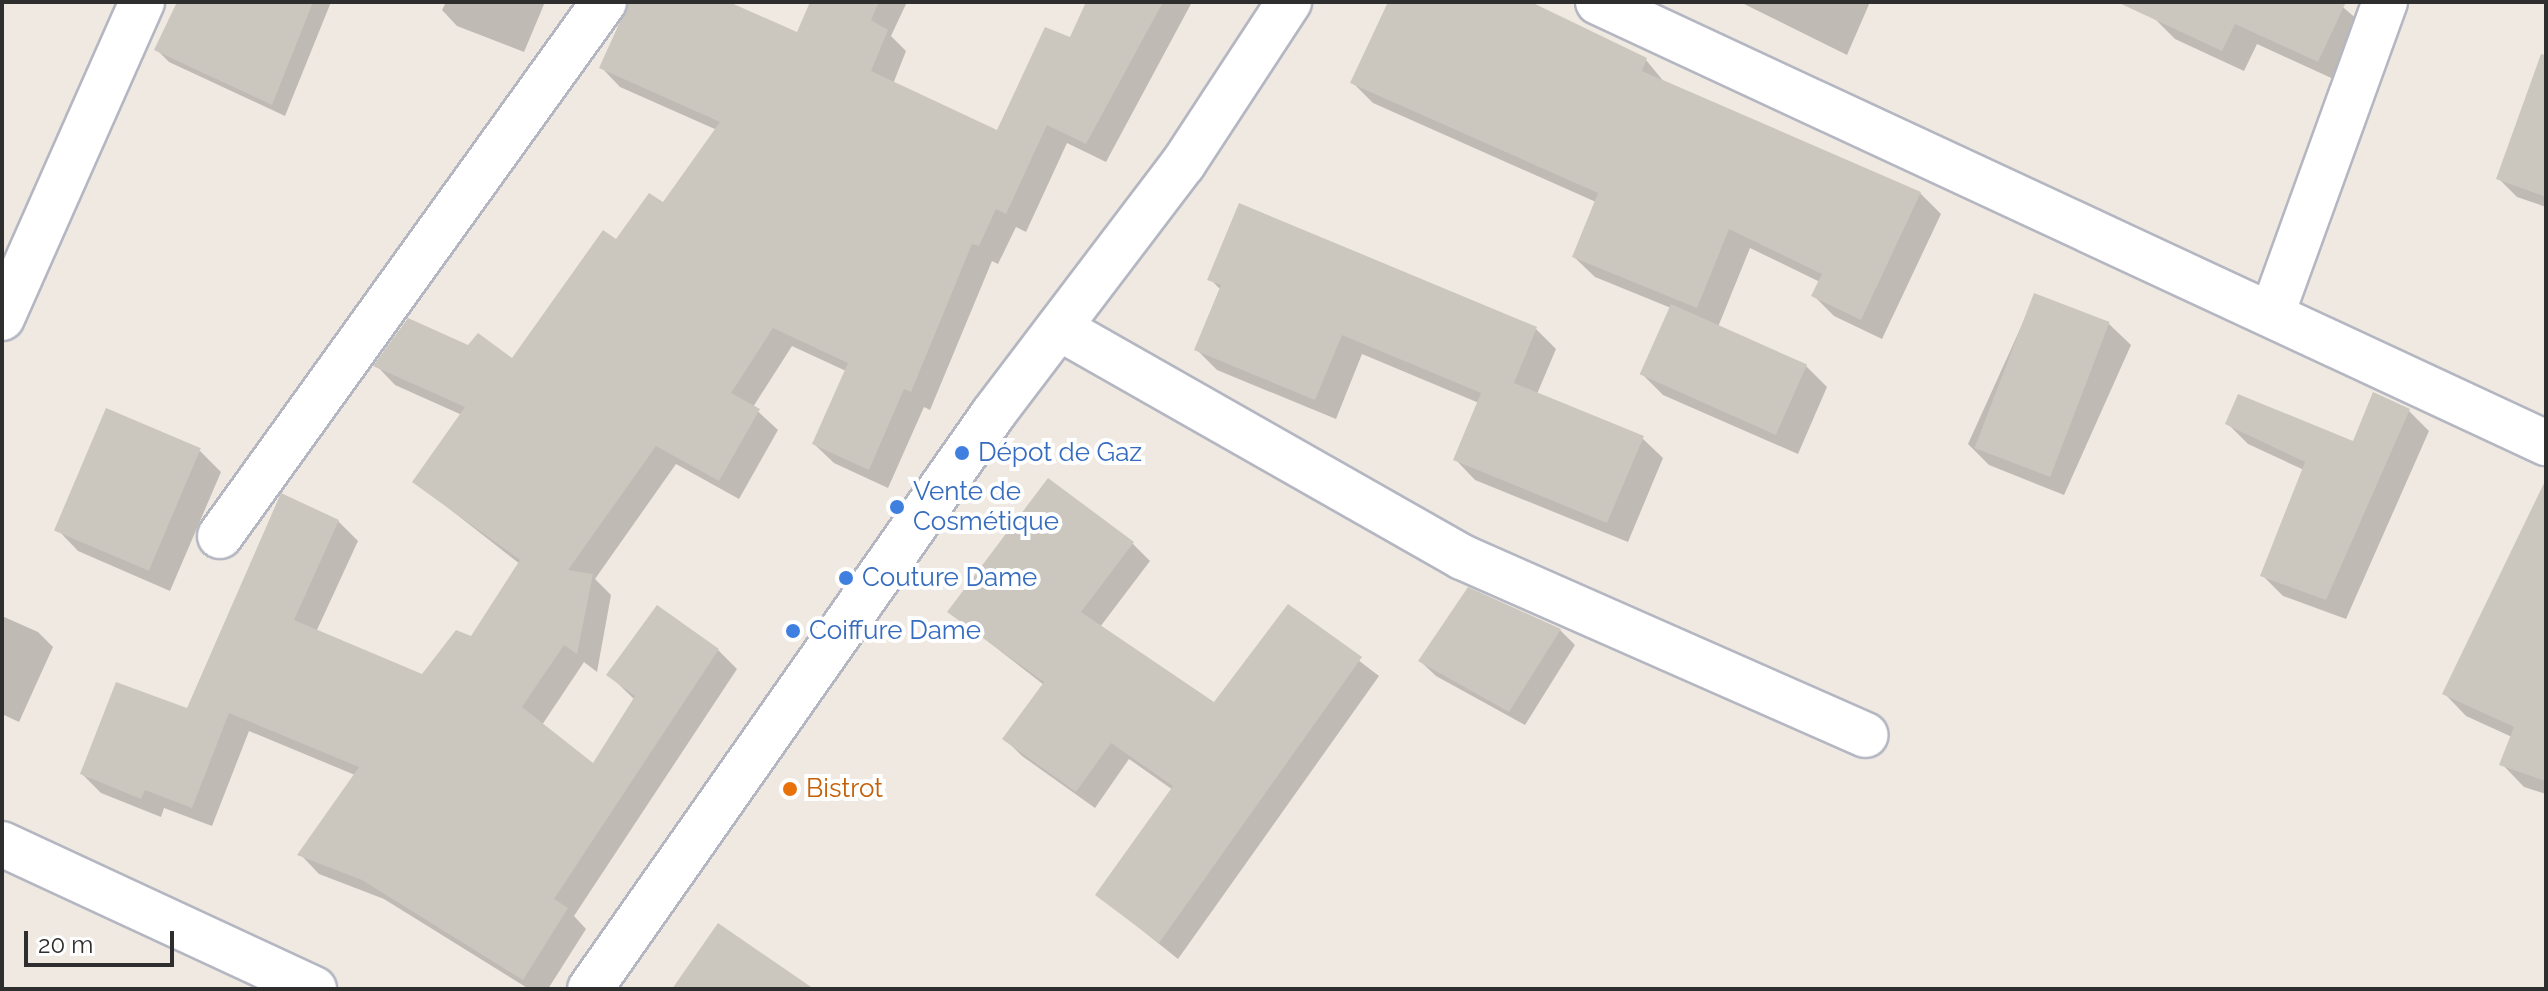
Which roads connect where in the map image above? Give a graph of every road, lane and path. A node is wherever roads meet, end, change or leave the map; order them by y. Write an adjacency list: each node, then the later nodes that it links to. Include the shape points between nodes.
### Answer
1 (142, 2): 7 (street)
2 (604, 2): 10 (street)
3 (1289, 2): 8 (street, via 1183,164)
4 (1598, 2): 6 (street)
5 (2385, 2): 6 (street)
6 (2272, 314): 9 (street)
7 (2, 318)
8 (1059, 328): 11 (street, via 1462,557); 14 (street)
9 (2546, 443)
10 (220, 536)
11 (1866, 735)
12 (2, 844): 13 (street)
13 (314, 989)
14 (590, 989)

